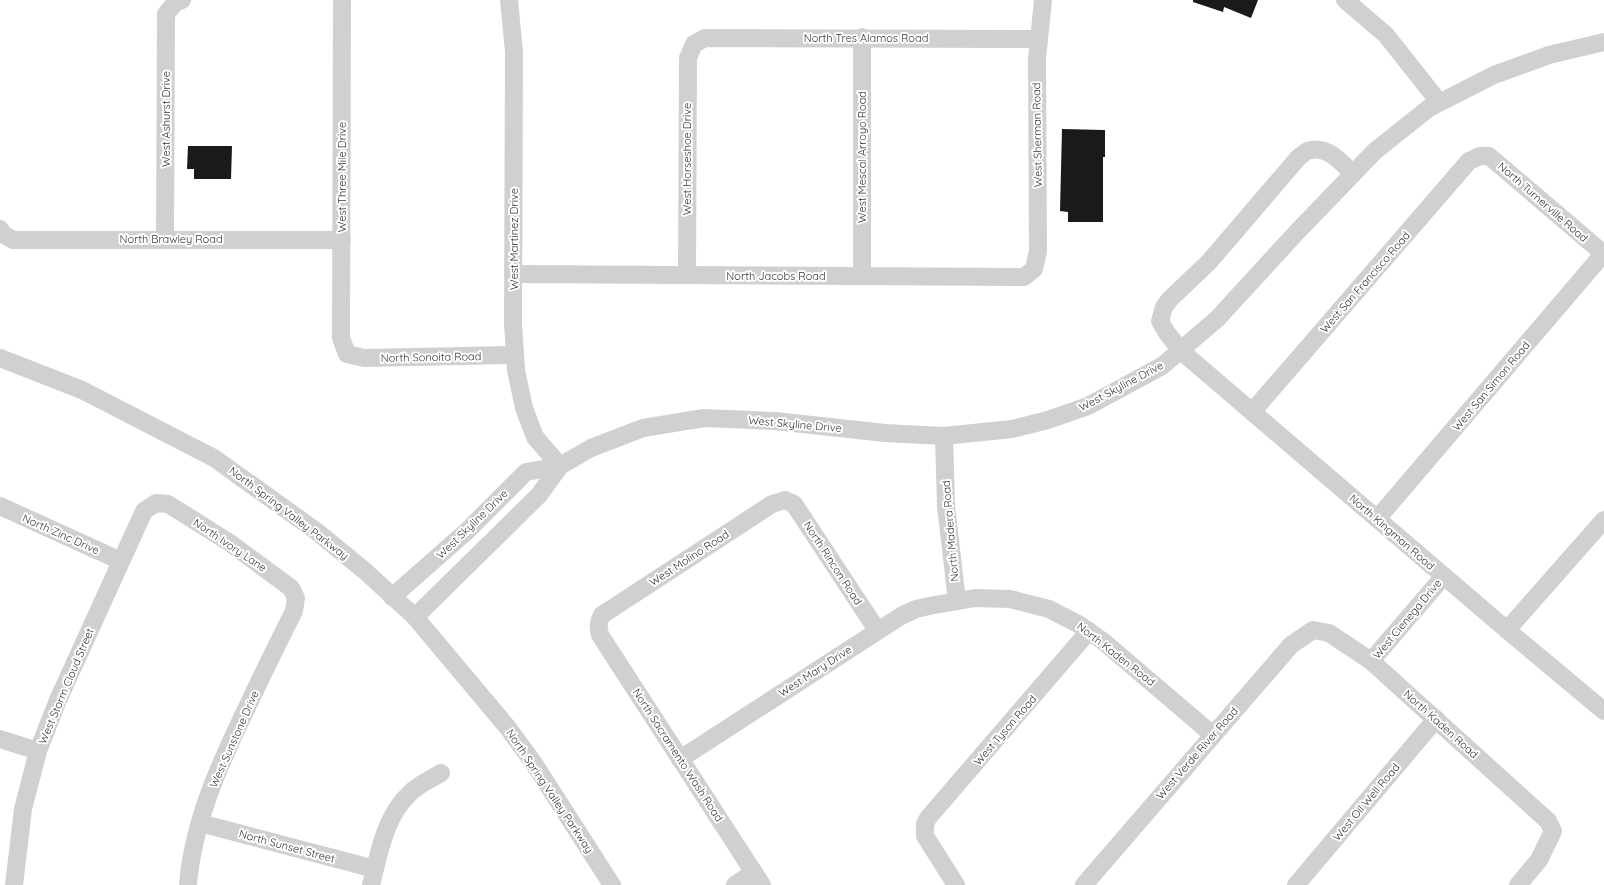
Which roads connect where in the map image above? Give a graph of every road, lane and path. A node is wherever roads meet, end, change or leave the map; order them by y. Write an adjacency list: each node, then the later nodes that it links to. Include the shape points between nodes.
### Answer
1 (342, 0): 15 (street, West Three Mile Drive)
2 (509, 0): 18 (street, West Martinez Drive, via 514,52)
3 (1042, 0): 7 (street, West Sherman Road)
4 (1345, 0): 10 (street, via 1386,35)
5 (179, 2): 14 (street, West Ashurst Drive, via 166,14)
6 (862, 38): 7 (street, North Tres Alamos Road); 9 (street, North Tres Alamos Road, via 705,38); 20 (street, West Mescal Arroyo Road)
7 (1038, 39): 17 (street, West Sherman Road, via 1038,250)
8 (1604, 42): 10 (street, West Skyline Drive, via 1549,55 1494,75)
9 (694, 44): 19 (street, West Horseshoe Drive, via 688,58)
10 (1439, 102): 12 (street, West Skyline Drive, via 1375,151)
11 (1480, 156): 16 (street, North Turnerville Road, via 1489,156); 25 (street, West San Francisco Road, via 1469,161)
12 (1353, 174): 21 (street, West Skyline Drive, via 1217,319); 21 (street, North Kingman Road, via 1336,158 1322,150 1310,150 1298,158 1209,262 1164,307 1160,321)
13 (1, 232): 14 (street, North Brawley Road, via 13,240)
14 (165, 239): 15 (street, North Brawley Road)
15 (342, 240): 22 (street, West Three Mile Drive, via 341,338)
16 (1604, 253): 31 (street, West San Simon Road)
17 (1034, 269): 20 (street, North Jacobs Road, via 1024,277)
18 (514, 274): 19 (street, North Jacobs Road); 23 (street, West Martinez Drive)
19 (687, 275): 20 (street, North Jacobs Road)
20 (862, 276)
21 (1181, 351): 25 (street, North Kingman Road); 26 (street, West Skyline Drive, via 1162,366 1088,406 1012,429)
22 (347, 354): 23 (street, North Sonoita Road, via 364,358)
23 (515, 355): 27 (street, West Martinez Drive, via 524,408 535,437)
24 (0, 358): 35 (street, North Spring Valley Parkway, via 82,390 214,458 316,531)
25 (1252, 412): 31 (street, North Kingman Road)
26 (944, 436): 27 (street, West Skyline Drive, via 885,433 775,421 704,418 642,428 591,448); 37 (street, North Madera Road, via 946,506)
27 (560, 466): 35 (street, West Skyline Drive, via 526,472 467,531); 38 (street, West Skyline Drive, via 539,495)
28 (785, 500): 39 (street, West Molino Road, via 772,504 602,615); 40 (street, North Rincon Road, via 794,504)
29 (156, 503): 33 (street, West Storm Cloud Street, via 144,511); 36 (street, North Ivory Lane, via 168,504 230,542 290,588)
30 (0, 506): 33 (street, North Zinc Drive)
31 (1377, 519): 34 (street, North Kingman Road)
32 (1604, 520): 41 (street)
33 (121, 561): 49 (street, West Storm Cloud Street, via 58,700)
34 (1444, 576): 41 (street, North Kingman Road); 44 (street, West Cienega Drive)
35 (392, 596): 38 (street, North Spring Valley Parkway)
36 (296, 598): 52 (street, West Sunstone Drive, via 294,611 216,773)
37 (957, 601): 40 (street, West Mary Drive, via 916,610); 43 (street, North Kaden Road, via 993,598 1028,603 1069,619)
38 (415, 618): 57 (street, North Spring Valley Parkway, via 508,728 533,762)
39 (598, 623): 50 (street, North Sacramento Wash Road, via 600,635)
40 (877, 630): 50 (street, West Mary Drive)
41 (1506, 630): 45 (street, North Kingman Road)
42 (1317, 631): 44 (street, North Kaden Road, via 1329,633); 47 (street, West Verde River Road, via 1313,630 1291,645)
43 (1089, 632): 47 (street, North Kaden Road); 59 (street, West Tyson Road, via 928,818 925,824 928,841)
44 (1371, 662): 46 (street, North Kaden Road)
45 (1604, 711)
46 (1436, 719): 61 (street, West Oil Well Road); 62 (street, North Kaden Road, via 1548,820 1553,831 1539,860)
47 (1213, 735): 60 (street, West Verde River Road)
48 (0, 739): 49 (street)
49 (38, 752): 55 (street, West Storm Cloud Street, via 23,809)
50 (680, 759): 54 (street, North Sacramento Wash Road)
51 (441, 773): 53 (street, via 410,792 400,804 389,824)
52 (200, 823): 53 (street, North Sunset Street); 56 (street, West Sunstone Drive)
53 (373, 877)
54 (758, 879): 58 (street)
55 (14, 885)
56 (188, 885)
57 (612, 885)
58 (735, 885)
59 (956, 885)
60 (1084, 885)
61 (1296, 885)
62 (1518, 885)

